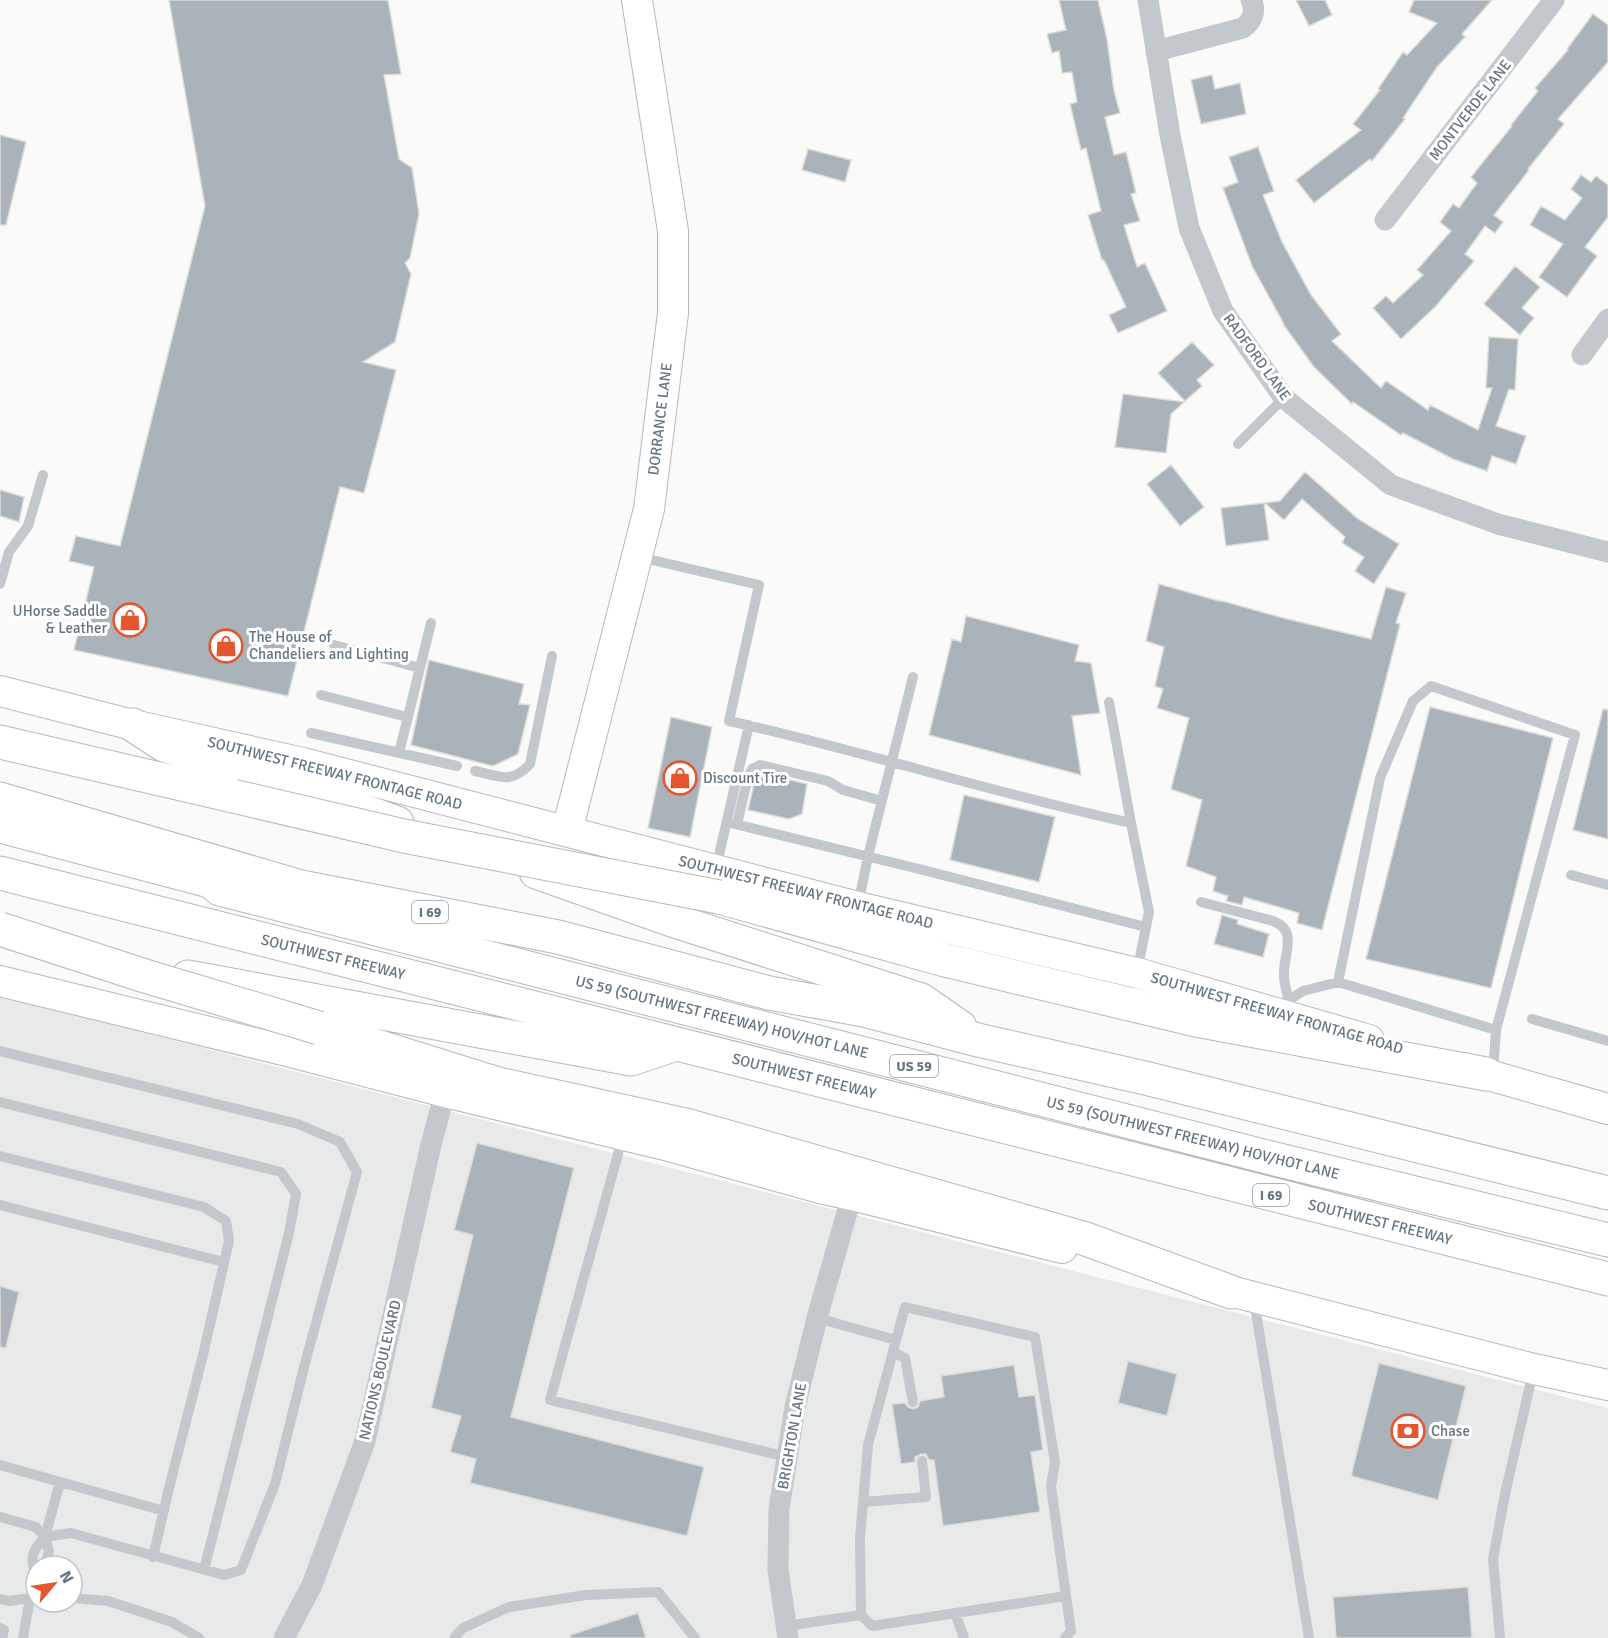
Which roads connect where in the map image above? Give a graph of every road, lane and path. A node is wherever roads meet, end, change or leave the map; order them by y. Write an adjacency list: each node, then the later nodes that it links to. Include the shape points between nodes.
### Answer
1 (637, 0): 14 (main road, DORRANCE LANE, via 673,231 673,313 649,510)
2 (1148, 0): 5 (street, RADFORD LANE)
3 (1251, 0): 5 (street, via 1254,15 1243,28)
4 (1554, 0): 6 (street, MONTVERDE LANE)
5 (1156, 51): 9 (street, RADFORD LANE, via 1189,228 1223,311)
6 (1385, 220)
7 (1608, 319): 8 (street)
8 (1582, 355)
9 (1284, 398): 10 (lane); 13 (street, RADFORD LANE, via 1391,485 1498,524)
10 (1238, 444)
11 (43, 475): 12 (lane, via 28,526)
12 (4, 551): 15 (lane)
13 (1608, 552)
14 (637, 557): 26 (lane, via 759,585 729,721); 38 (main road, DORRANCE LANE)
15 (0, 584)
16 (431, 623): 19 (lane)
17 (334, 645): 19 (lane)
18 (552, 656): 32 (lane, via 530,764 522,773 508,778)
19 (420, 668): 24 (lane)
20 (913, 676): 30 (lane)
21 (0, 691): 25 (main road, SOUTHWEST FREEWAY FRONTAGE ROAD)
22 (321, 695): 24 (lane)
23 (1108, 702): 36 (lane)
24 (407, 717): 29 (lane)
25 (133, 725): 38 (main road, SOUTHWEST FREEWAY FRONTAGE ROAD, via 303,763); 57 (highway, via 164,745 333,800 669,919 921,1000)
26 (749, 725): 30 (lane); 35 (lane)
27 (311, 733): 29 (lane)
28 (0, 742): 43 (highway, bridge, via 404,836)
29 (399, 753): 31 (lane)
30 (892, 761): 34 (lane); 36 (lane)
31 (457, 766)
32 (475, 771)
33 (0, 799): 57 (highway, I 69, via 301,886 558,937 769,993 864,1010)
34 (882, 801): 35 (lane, via 843,790 828,781 760,765 748,777); 40 (lane)
35 (732, 823): 40 (lane); 43 (lane)
36 (1131, 823): 48 (lane, via 1149,912)
37 (0, 826): 45 (highway, via 210,881)
38 (567, 831): 43 (main road, SOUTHWEST FREEWAY FRONTAGE ROAD)
39 (0, 840): 45 (highway, via 207,893)
40 (868, 856): 47 (lane); 48 (lane)
41 (0, 873): 59 (highway, SOUTHWEST FREEWAY / I 69)
42 (1571, 875): 44 (lane)
43 (717, 884): 47 (main road, SOUTHWEST FREEWAY FRONTAGE ROAD); 61 (highway, via 945,960 1196,1020)
44 (1608, 885)
45 (220, 890): 70 (highway, US 59 (SOUTHWEST FREEWAY) HOV/HOT LANE / US 59)
46 (1202, 902): 54 (lane, via 1273,921 1286,929)
47 (858, 907): 51 (main road, SOUTHWEST FREEWAY FRONTAGE ROAD)
48 (1146, 927): 51 (lane)
49 (0, 929): 73 (highway, bridge, via 498,1084 686,1125 1083,1238)
50 (0, 943): 59 (highway, via 631,1059)
51 (1137, 973): 54 (main road, SOUTHWEST FREEWAY FRONTAGE ROAD)
52 (0, 981): 62 (main road)
53 (1338, 982): 54 (lane, via 1304,991); 56 (lane); 56 (lane, via 1380,778 1413,701 1431,686 1575,735)
54 (1280, 1005): 61 (main road, SOUTHWEST FREEWAY FRONTAGE ROAD)
55 (1532, 1018): 58 (lane)
56 (1496, 1030): 61 (lane)
57 (978, 1040): 67 (highway, I 69)
58 (1608, 1041)
59 (676, 1044): 72 (highway, SOUTHWEST FREEWAY / I 69)
60 (0, 1051): 91 (lane, via 298,1124 340,1142 357,1172 275,1484 241,1570 224,1575)
61 (1489, 1075): 64 (main road, SOUTHWEST FREEWAY FRONTAGE ROAD)
62 (446, 1092): 65 (main road); 104 (street, NATIONS BOULEVARD, via 365,1442 312,1585)
63 (0, 1102): 91 (lane, via 281,1172 296,1194)
64 (1608, 1109)
65 (623, 1136): 68 (main road); 80 (lane, via 550,1400)
66 (0, 1156): 71 (lane, via 204,1207 226,1221 229,1241)
67 (1608, 1193)
68 (852, 1195): 73 (main road); 74 (street, BRIGHTON LANE)
69 (0, 1205): 71 (lane)
70 (1608, 1240)
71 (224, 1262): 85 (lane)
72 (1608, 1279)
73 (1242, 1294): 77 (main road); 109 (lane)
74 (818, 1318): 75 (lane); 80 (street, BRIGHTON LANE, via 795,1407)
75 (896, 1340): 76 (lane); 92 (lane, via 905,1307 1035,1336 1055,1461 1051,1486)
76 (893, 1352): 79 (lane, via 905,1358); 84 (lane, via 868,1445)
77 (1534, 1369): 78 (main road); 110 (lane, via 1494,1548)
78 (1608, 1385)
79 (913, 1402)
80 (787, 1457): 100 (street, BRIGHTON LANE, via 779,1509 778,1570)
81 (922, 1461): 84 (lane, via 926,1497)
82 (0, 1465): 83 (lane)
83 (60, 1482): 85 (lane); 87 (lane)
84 (863, 1502): 98 (lane)
85 (164, 1511): 90 (lane)
86 (0, 1517): 87 (lane, via 36,1527)
87 (45, 1537): 88 (lane); 89 (lane); 90 (lane, via 71,1533)
88 (33, 1554)
89 (48, 1554)
90 (153, 1557): 91 (lane)
91 (204, 1570)
92 (1066, 1596): 96 (lane); 108 (lane, via 1071,1631)
93 (0, 1599): 94 (lane)
94 (24, 1599)
95 (84, 1599): 103 (lane, via 108,1601 172,1622)
96 (955, 1613): 98 (lane, via 872,1626); 107 (lane)
97 (29, 1614): 102 (lane)
98 (861, 1615): 100 (lane)
99 (0, 1628): 101 (lane, via 4,1630)
100 (787, 1632)
101 (2, 1638)
102 (23, 1638)
103 (199, 1638)
104 (285, 1638)
105 (454, 1638): 106 (lane, via 463,1628 509,1607 586,1595 658,1592)
106 (695, 1638)
107 (964, 1638)
108 (1065, 1638)
109 (1309, 1638)
110 (1500, 1638)

